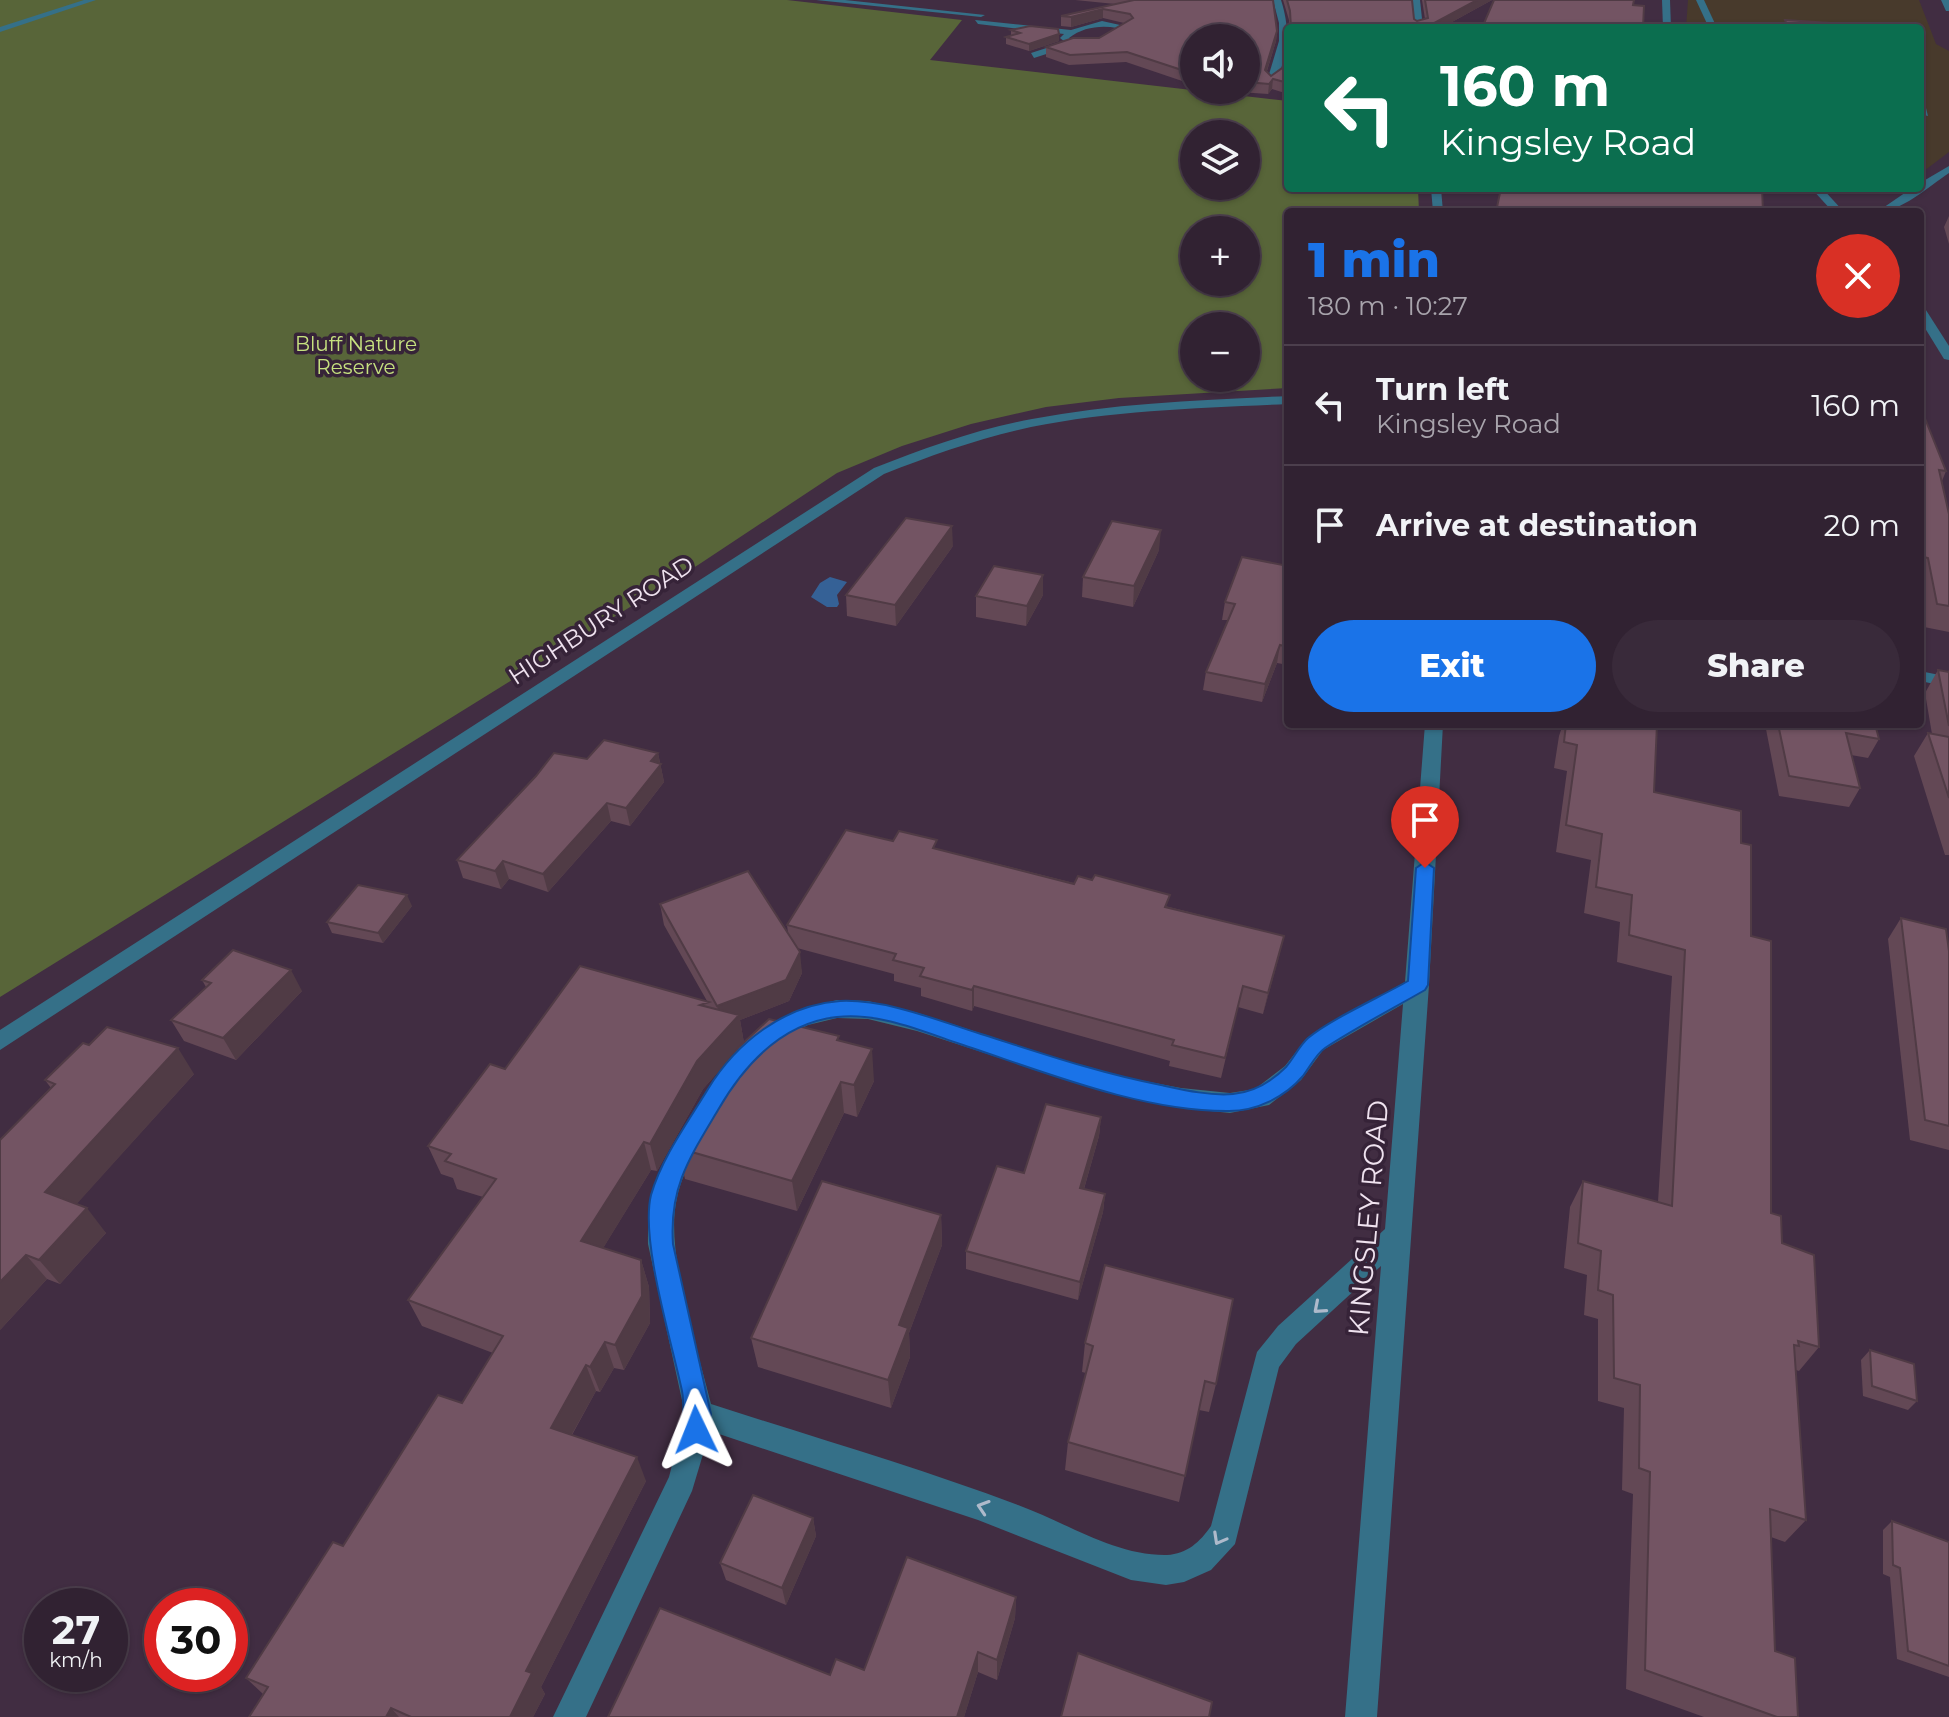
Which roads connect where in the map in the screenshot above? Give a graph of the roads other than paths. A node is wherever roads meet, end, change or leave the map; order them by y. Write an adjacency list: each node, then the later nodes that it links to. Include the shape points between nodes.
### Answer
1 (92, 0): 15 (street)
2 (820, 0): 10 (street)
3 (1277, 0): 11 (street)
4 (1416, 0): 12 (street)
5 (1666, 0): 13 (street)
6 (1700, 0): 14 (street)
7 (1945, 0): 9 (street)
8 (987, 5): 10 (street)
9 (1949, 9)
10 (978, 22): 16 (street)
11 (1286, 24)
12 (1419, 24)
13 (1667, 24)
14 (1711, 24)
15 (0, 30)
16 (1071, 32): 18 (street, via 1064,38); 19 (street, via 1102,23 1125,27)
17 (1284, 40): 22 (street)
18 (1071, 43): 20 (street); 21 (street)
19 (1094, 43)
20 (1083, 44)
21 (1034, 55)
22 (1271, 81)
23 (1949, 169): 24 (street)
24 (1924, 185)
25 (1820, 192): 27 (street)
26 (1914, 192): 28 (street)
27 (1835, 208)
28 (1888, 208)
29 (1924, 316): 30 (street)
30 (1949, 356)
31 (1284, 400): 36 (street, HIGHBURY ROAD, via 1066,415 979,433 879,471)
32 (1924, 677): 33 (street)
33 (1949, 682)
34 (1434, 728): 35 (street, KINGSLEY ROAD)
35 (1418, 985): 37 (street, via 1315,1044 1293,1073 1261,1098 1230,1103 1102,1082 868,1010 837,1009 802,1018); 39 (street, KINGSLEY ROAD)
36 (0, 1041)
37 (751, 1049)
38 (704, 1115): 40 (street, via 675,1163 659,1215)
39 (1396, 1235): 40 (street, one-way to 40, via 1287,1335 1267,1361 1224,1533 1215,1548 1185,1568 1139,1567 1017,1519); 42 (street, KINGSLEY ROAD)
40 (699, 1414): 41 (street, via 682,1481)
41 (569, 1717)
42 (1361, 1717)

